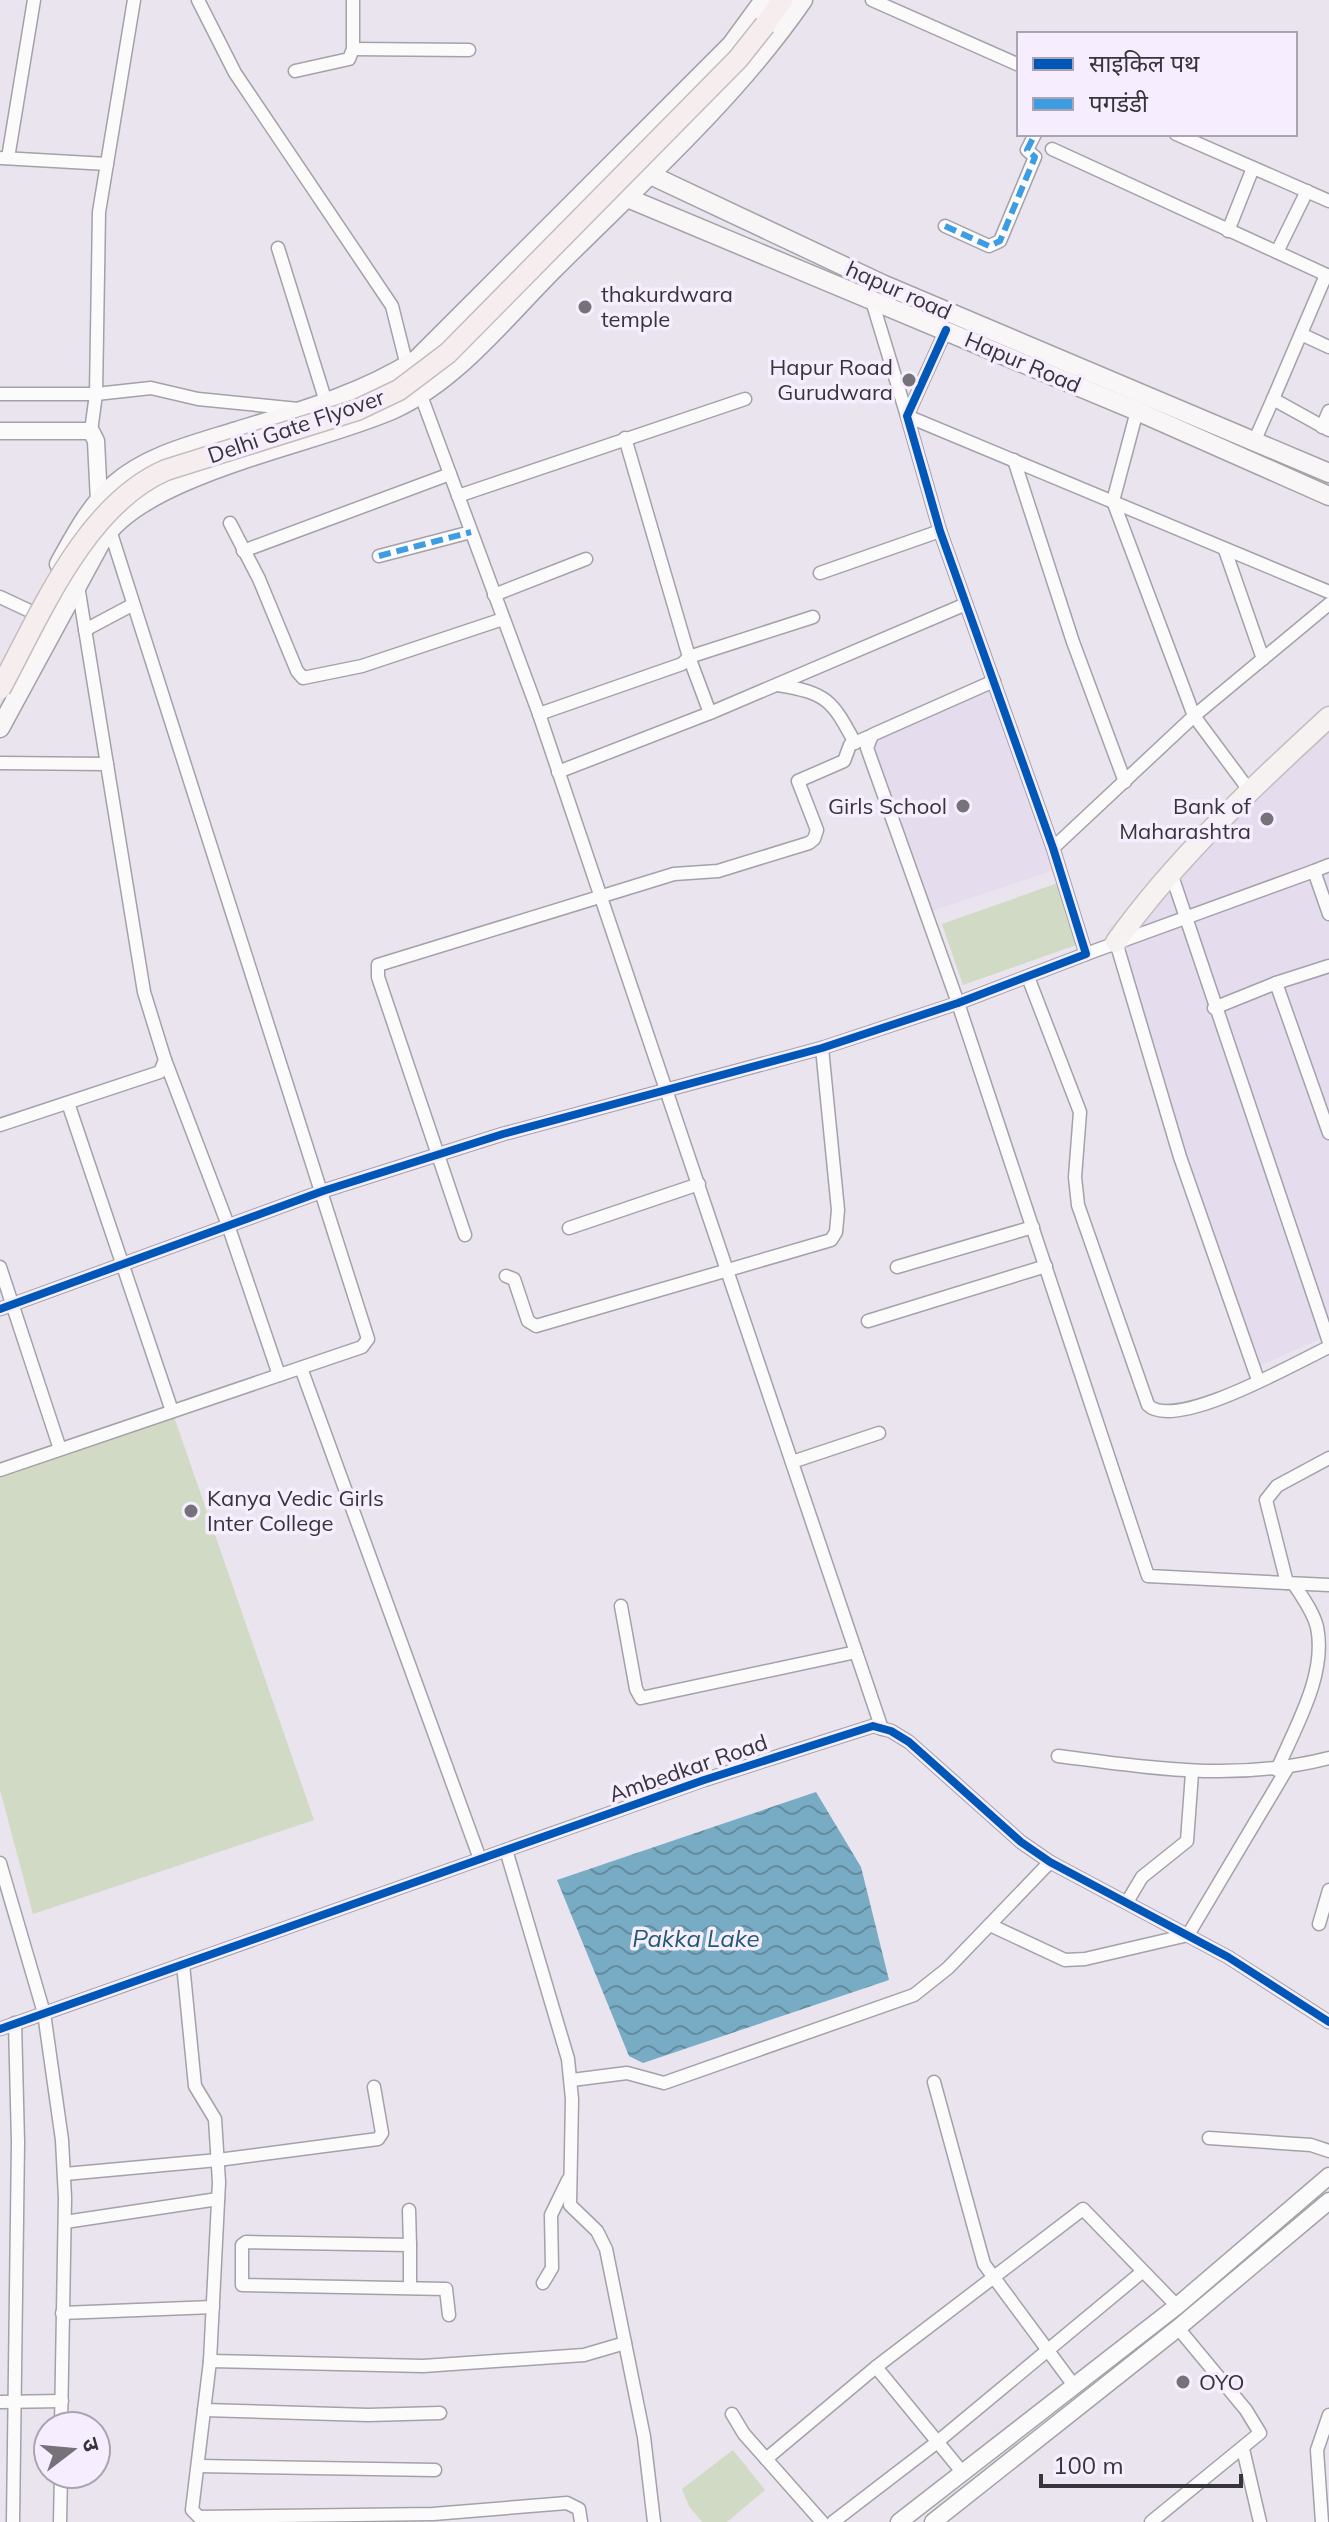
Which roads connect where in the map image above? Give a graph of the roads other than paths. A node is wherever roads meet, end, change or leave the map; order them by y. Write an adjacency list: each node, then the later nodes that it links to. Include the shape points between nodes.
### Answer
1 (34, 0): 17 (street)
2 (134, 0): 18 (street)
3 (198, 0): 34 (street, via 235,73 392,306)
4 (353, 0): 9 (street)
5 (764, 0): 16 (main road, via 731,45)
6 (782, 0): 22 (highway, Delhi Gate Flyover, bridge, via 738,59)
7 (803, 0): 20 (main road, via 759,57)
8 (872, 0): 11 (street)
9 (353, 49): 10 (street); 12 (street, via 349,59)
10 (469, 50)
11 (1017, 64)
12 (295, 71)
13 (1034, 136): 25 (street, via 1027,150 1035,157 1000,241 989,246)
14 (1181, 136): 19 (street)
15 (1052, 149): 26 (street)
16 (619, 154): 20 (main road, hapur road); 21 (main road)
17 (4, 158): 18 (street)
18 (107, 164): 37 (street, via 99,212)
19 (1253, 168): 23 (street); 26 (street)
20 (647, 176): 22 (main road); 49 (main road, hapur road, via 882,284)
21 (596, 178): 22 (main road, Hapur Road); 34 (main road)
22 (621, 190): 30 (main road, Hapur Road); 35 (main road, via 466,359); 86 (highway, Delhi Gate Flyover, bridge, via 448,353 399,390 357,410 142,480 63,573)
23 (1307, 191): 24 (street); 28 (street)
24 (1329, 201)
25 (945, 226)
26 (1228, 231): 28 (street)
27 (278, 248): 40 (street)
28 (1277, 252): 29 (street)
29 (1328, 276): 32 (street)
30 (872, 301): 31 (main road, Hapur Road); 44 (street)
31 (946, 330): 42 (main road, Hapur Road); 44 (street)
32 (1303, 335): 33 (street); 39 (street)
33 (1329, 347)
34 (407, 366): 40 (main road)
35 (420, 393): 54 (street); 56 (main road, via 395,408)
36 (0, 394): 37 (street)
37 (96, 394): 41 (street, via 161,388 198,399); 47 (street)
38 (745, 399): 48 (street)
39 (1273, 399): 45 (street); 49 (street)
40 (326, 402): 41 (main road)
41 (305, 410): 51 (main road)
42 (1137, 411): 58 (main road, Hapur Road); 60 (street)
43 (1329, 411): 45 (street)
44 (907, 416): 52 (street); 63 (street)
45 (1326, 428)
46 (0, 431): 47 (street)
47 (91, 431): 50 (street)
48 (625, 438): 57 (street); 81 (street)
49 (1254, 442): 53 (main road, hapur road)
50 (96, 452): 55 (street); 59 (street)
51 (166, 455): 55 (main road); 56 (main road)
52 (1014, 460): 60 (street); 97 (street)
53 (1329, 473)
54 (450, 474): 57 (street); 66 (street)
55 (115, 484): 59 (main road)
56 (181, 485): 62 (main road, via 134,507)
57 (458, 496): 64 (street)
58 (1329, 496)
59 (99, 501): 77 (main road)
60 (1113, 501): 65 (street); 90 (street)
61 (230, 523): 66 (street)
62 (109, 527): 70 (main road); 76 (street)
63 (940, 531): 69 (street); 74 (street)
64 (471, 532): 67 (street); 72 (street)
65 (1225, 550): 71 (street); 82 (street)
66 (243, 551): 79 (street, via 303,678 362,666)
67 (379, 556)
68 (586, 559): 72 (street)
69 (820, 573)
70 (78, 584): 80 (street); 89 (main road)
71 (1329, 592)
72 (494, 595): 79 (street)
73 (0, 597): 77 (street)
74 (966, 604): 84 (street); 85 (street)
75 (1329, 604): 82 (street)
76 (132, 605): 80 (street); 121 (street)
77 (32, 612): 83 (main road)
78 (813, 617): 81 (street)
79 (503, 619): 88 (street)
80 (85, 630): 95 (street)
81 (689, 657): 87 (street); 88 (street, via 682,664)
82 (1263, 659): 90 (street)
83 (0, 667)
84 (994, 681): 92 (street); 99 (street)
85 (778, 685): 87 (street); 93 (street, via 827,699)
86 (0, 689)
87 (710, 713): 96 (street)
88 (539, 714): 96 (street)
89 (3, 715)
90 (1194, 716): 97 (street); 98 (street)
91 (1329, 717): 98 (main road)
92 (868, 737): 93 (street); 111 (street, via 867,748)
93 (855, 743): 103 (street, via 844,761 798,781 817,830 809,843 718,871 674,874)
94 (0, 763): 95 (street)
95 (107, 764): 114 (street, via 144,992)
96 (558, 772): 103 (street)
97 (1125, 782): 99 (street)
98 (1249, 790): 102 (main road)
99 (1053, 848): 107 (street)
100 (1329, 865): 101 (street)
101 (1314, 871): 104 (street); 105 (street)
102 (1171, 873): 105 (street); 106 (main road)
103 (602, 898): 115 (street); 119 (street, via 378,965)
104 (1329, 911)
105 (1186, 918): 106 (street); 112 (street)
106 (1116, 942): 107 (street); 138 (street, via 1180,1157)
107 (1086, 954): 109 (street)
108 (1329, 966): 110 (street)
109 (1028, 977): 111 (street); 138 (street, via 1080,1112 1078,1205 1148,1405 1168,1413 1182,1411)
110 (1276, 983): 112 (street); 118 (street)
111 (958, 1003): 113 (street); 123 (street)
112 (1214, 1008): 135 (street)
113 (822, 1048): 115 (street); 130 (street, via 836,1232 831,1240)
114 (165, 1060): 116 (street, via 160,1072); 122 (street)
115 (668, 1090): 119 (street); 120 (street)
116 (68, 1103): 117 (street); 126 (street)
117 (0, 1125)
118 (1329, 1133)
119 (439, 1155): 121 (street); 125 (street)
120 (699, 1184): 124 (street); 130 (street)
121 (323, 1191): 122 (street); 136 (street, via 368,1339 362,1347)
122 (228, 1225): 126 (street); 137 (street)
123 (1033, 1227): 127 (street); 129 (street)
124 (569, 1228)
125 (465, 1235)
126 (123, 1262): 132 (street); 139 (street)
127 (1046, 1266): 134 (street); 145 (street, via 1148,1576)
128 (0, 1267): 132 (street)
129 (897, 1267)
130 (728, 1270): 131 (street, via 536,1326 528,1321 514,1279); 143 (street)
131 (506, 1276)
132 (13, 1305): 133 (street); 141 (street)
133 (0, 1309)
134 (868, 1321)
135 (1329, 1344): 138 (street)
136 (301, 1368): 137 (street); 155 (street)
137 (279, 1375): 139 (street)
138 (1258, 1380)
139 (172, 1411): 141 (street)
140 (879, 1433): 143 (street)
141 (60, 1449): 144 (street)
142 (1329, 1458): 145 (street, via 1267,1495)
143 (792, 1462): 148 (street)
144 (0, 1470)
145 (1290, 1583): 146 (street); 152 (street, via 1316,1625 1318,1655)
146 (1329, 1585)
147 (621, 1606): 148 (street, via 641,1698)
148 (856, 1652): 149 (street)
149 (882, 1729): 154 (street, Ambedkar Road, via 855,1730); 156 (street, via 909,1742)
150 (1058, 1756): 153 (street)
151 (1329, 1758): 152 (street)
152 (1283, 1768): 153 (street); 162 (street)
153 (1192, 1773): 159 (street, via 1187,1841 1142,1877)
154 (506, 1850): 155 (street, Ambedkar Road); 168 (street)
155 (480, 1859): 163 (street, Ambedkar Road)
156 (1050, 1862): 159 (street); 161 (street)
157 (0, 1863): 164 (street)
158 (1329, 1890): 160 (street)
159 (1127, 1902): 162 (street)
160 (1319, 1924)
161 (990, 1925): 162 (street, via 1065,1960); 168 (street, via 930,1985 881,2009 664,2083 627,2073)
162 (1188, 1935): 165 (street)
163 (183, 1964): 164 (street, Ambedkar Road); 173 (street, via 195,2086 213,2113)
164 (44, 2013): 166 (street, Ambedkar Road); 174 (street)
165 (1329, 2022)
166 (15, 2023): 167 (street, Ambedkar Road); 200 (street)
167 (0, 2029)
168 (572, 2080): 176 (street)
169 (934, 2082): 185 (street, via 972,2231)
170 (374, 2087): 173 (street, via 382,2133 378,2139)
171 (1209, 2138): 172 (street, via 1311,2145)
172 (1329, 2151)
173 (218, 2160): 174 (street); 177 (street)
174 (65, 2174): 180 (street)
175 (1329, 2176): 188 (street)
176 (570, 2178): 186 (street, via 552,2210 552,2268); 193 (street, via 570,2205 597,2231 606,2249)
177 (218, 2199): 180 (street); 182 (street)
178 (1329, 2201): 192 (street)
179 (409, 2210): 181 (street)
180 (65, 2222): 190 (street)
181 (410, 2245): 183 (street, via 246,2242); 187 (street)
182 (215, 2264): 183 (street); 189 (street)
183 (242, 2264): 187 (street, via 242,2285)
184 (1142, 2272): 185 (street, via 1083,2209); 188 (street); 194 (street)
185 (991, 2278): 194 (street); 196 (street)
186 (543, 2283)
187 (410, 2288): 191 (street, via 446,2289)
188 (1177, 2306): 197 (street)
189 (213, 2307): 190 (street); 195 (street)
190 (62, 2313): 198 (street)
191 (449, 2315)
192 (1178, 2328): 207 (street, via 1259,2426 1256,2440); 221 (street)
193 (625, 2343): 195 (street, via 584,2355 423,2366); 217 (street)
194 (1046, 2351): 197 (street); 206 (street)
195 (210, 2361): 202 (street)
196 (876, 2367): 206 (street); 208 (street)
197 (1075, 2387): 211 (street)
198 (62, 2401): 200 (street); 201 (street)
199 (0, 2402): 200 (street)
200 (15, 2402): 214 (street)
201 (62, 2410)
202 (204, 2410): 203 (street); 209 (street)
203 (440, 2413)
204 (732, 2414): 208 (street)
205 (1329, 2415): 223 (street, via 1317,2450)
206 (936, 2443): 211 (street); 219 (street)
207 (1243, 2449): 213 (street); 222 (street)
208 (766, 2459): 218 (street)
209 (198, 2466): 210 (street); 216 (street, via 192,2510 199,2517 433,2514 567,2503 579,2509)
210 (435, 2470)
211 (963, 2473): 220 (street)
212 (61, 2490): 215 (street)
213 (1154, 2521)
214 (13, 2522)
215 (60, 2522)
216 (581, 2522)
217 (654, 2522)
218 (822, 2522)
219 (833, 2522)
220 (899, 2522)
221 (933, 2522)
222 (1260, 2522)
223 (1322, 2522)

